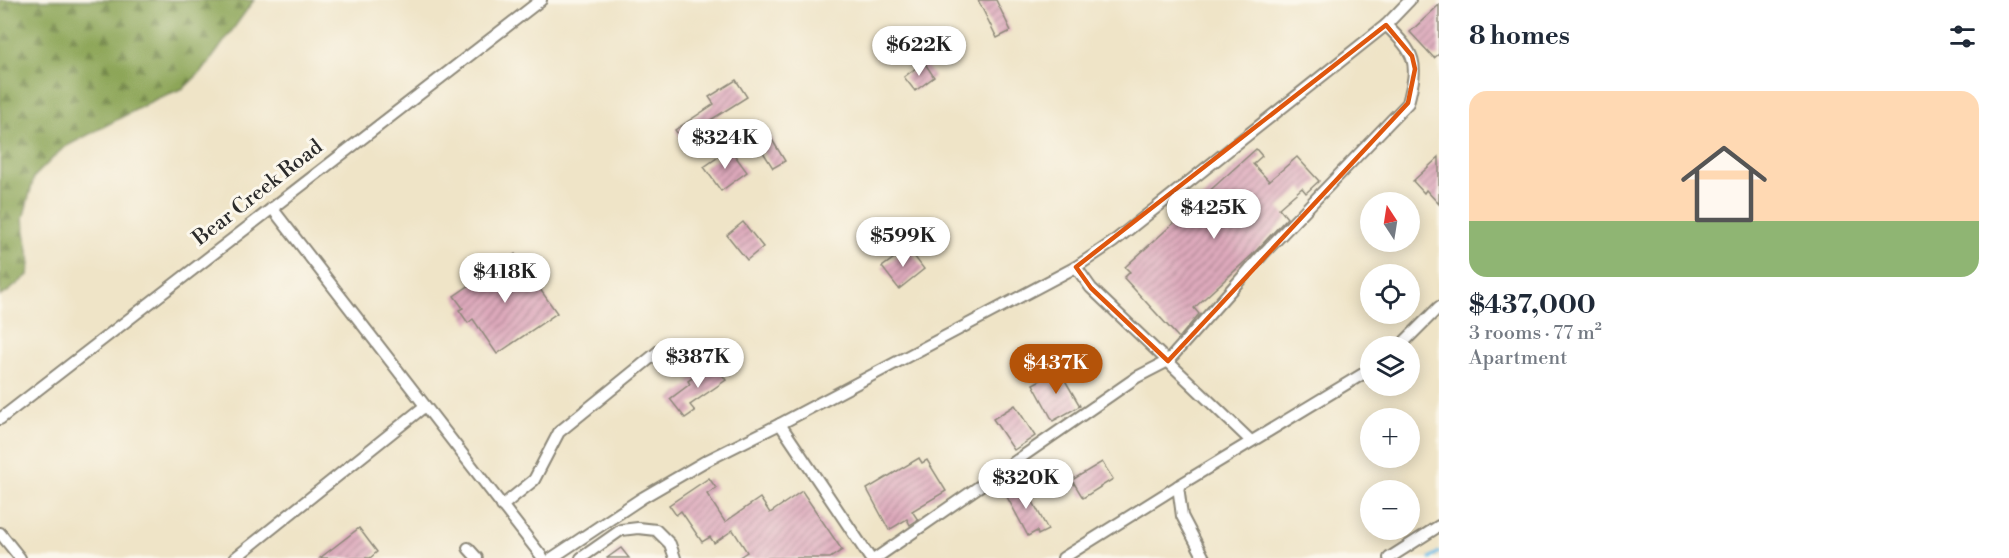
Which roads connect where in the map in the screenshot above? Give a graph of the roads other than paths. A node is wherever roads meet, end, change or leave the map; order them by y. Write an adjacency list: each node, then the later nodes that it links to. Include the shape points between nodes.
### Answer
1 (541, 0): 4 (street, Bear Creek Road)
2 (1410, 0): 3 (street)
3 (1386, 25): 5 (street); 9 (street, via 1412,56 1415,69 1408,103)
4 (272, 208): 11 (street); 12 (street, Bear Creek Road)
5 (1077, 267): 9 (street, via 1091,288); 13 (street)
6 (1439, 307): 7 (street)
7 (1410, 336)
8 (659, 351): 16 (street, via 559,432 534,480)
9 (1168, 360): 14 (street); 28 (street, via 1137,377)
10 (1360, 376): 14 (street)
11 (425, 406): 16 (street); 21 (street)
12 (0, 419)
13 (780, 424): 24 (street, via 642,498); 27 (street)
14 (1251, 441): 15 (street)
15 (1178, 486): 29 (street); 30 (street, via 1182,516)
16 (502, 506): 23 (street)
17 (1439, 526): 31 (street)
18 (0, 533): 20 (street)
19 (468, 548): 22 (street)
20 (20, 558)
21 (235, 558)
22 (477, 558)
23 (543, 558)
24 (552, 558)
25 (581, 558): 26 (street, via 621,530 638,528 656,530 670,544)
26 (675, 558)
27 (870, 558)
28 (876, 558)
29 (1064, 558)
30 (1204, 558)
31 (1389, 558)

